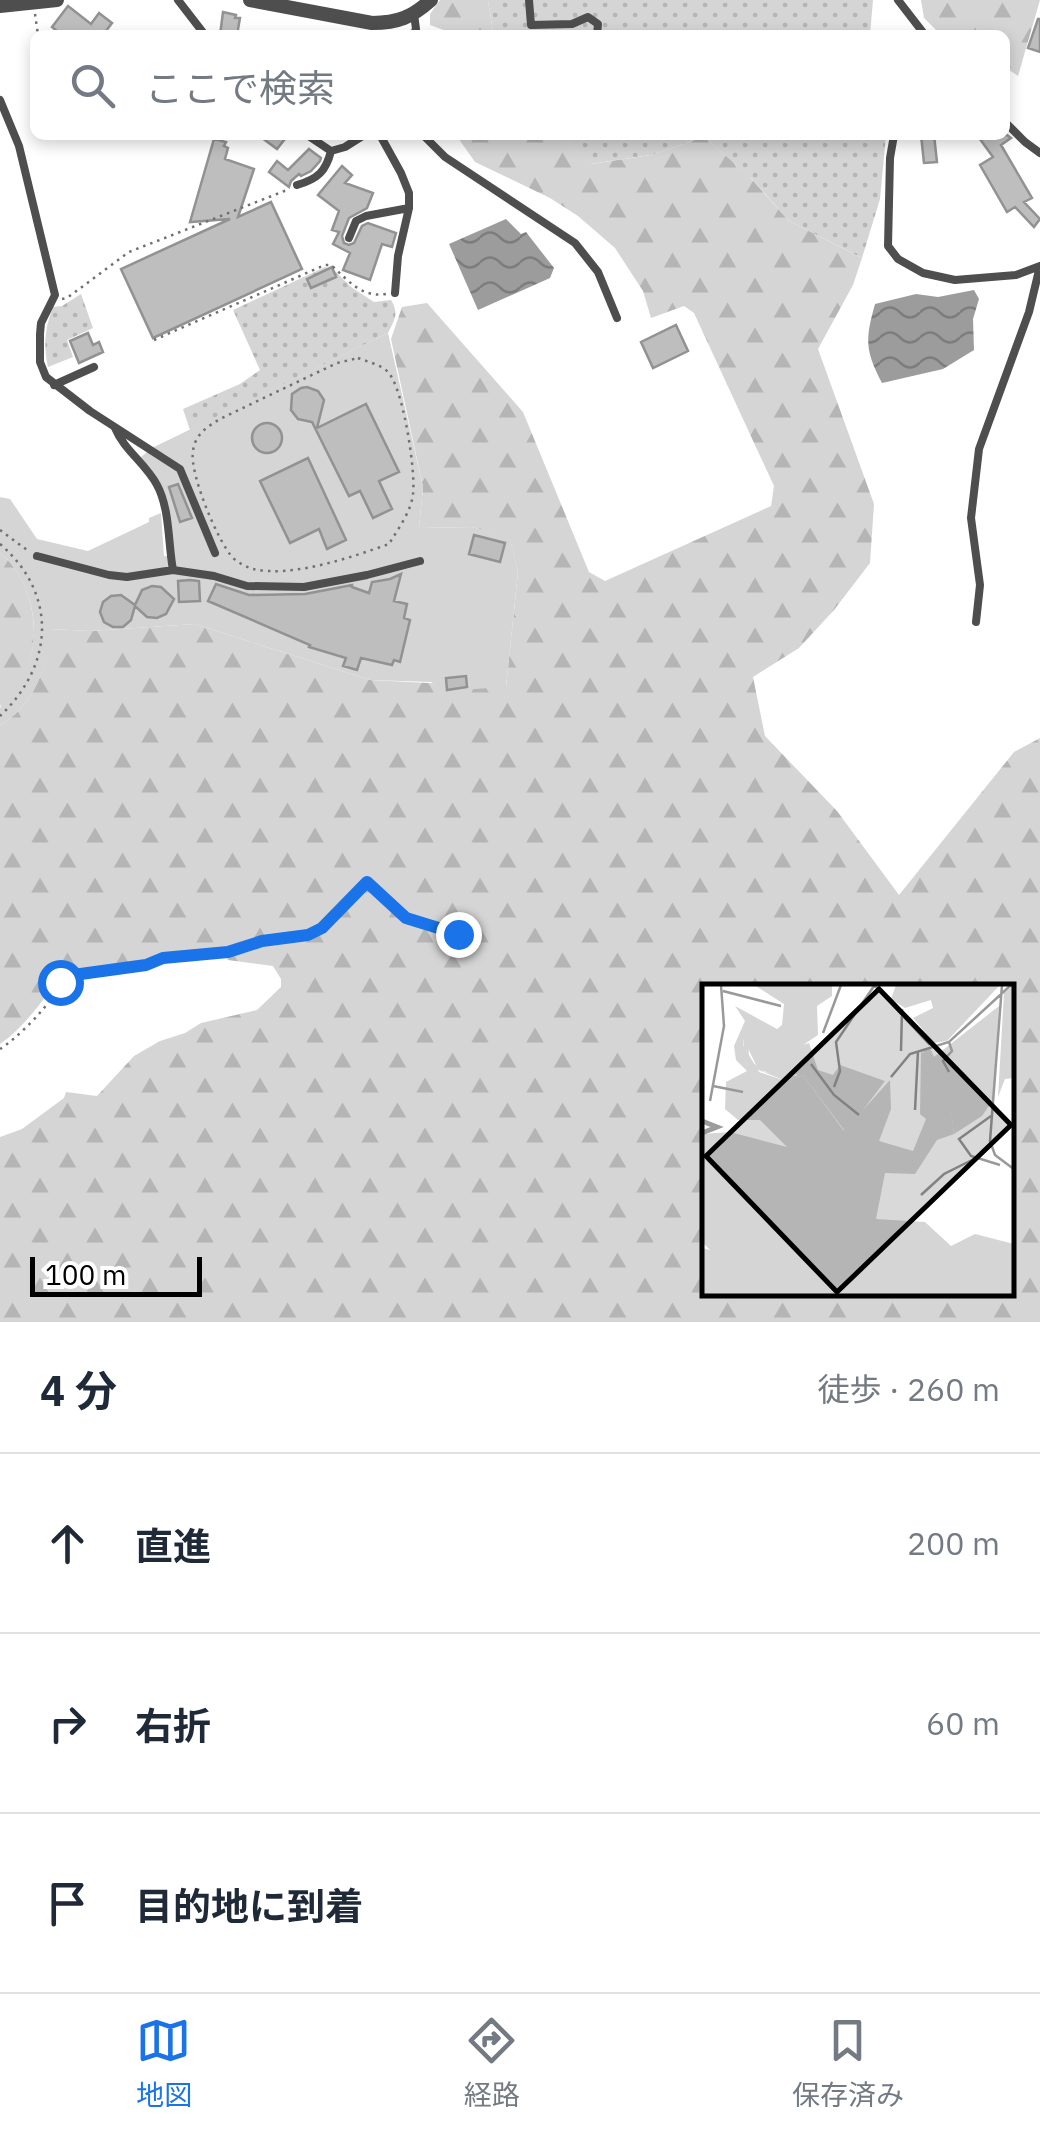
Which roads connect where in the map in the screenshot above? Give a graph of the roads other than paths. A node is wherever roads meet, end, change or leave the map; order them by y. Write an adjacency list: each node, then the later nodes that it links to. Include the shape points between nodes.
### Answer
1 (57, 0): 7 (street)
2 (178, 0): 9 (lane)
3 (250, 0): 8 (street, via 372,23)
4 (431, 0): 8 (street)
5 (529, 0): 11 (lane, via 532,26 572,24 588,16)
6 (898, 0): 12 (lane)
7 (0, 6)
8 (414, 14): 10 (lane)
9 (202, 30)
10 (416, 30)
11 (597, 30)
12 (921, 30)
13 (0, 100): 29 (lane, via 19,146 54,295 41,323 40,362)
14 (1010, 128): 21 (lane)
15 (314, 140): 20 (lane)
16 (356, 140): 20 (lane)
17 (383, 140): 23 (lane, via 410,194)
18 (427, 140): 27 (lane, via 575,243 598,272)
19 (893, 140): 25 (lane, via 888,246 898,259 954,280 1016,275)
20 (331, 151): 22 (lane, via 326,168)
21 (1040, 152)
22 (297, 185)
23 (409, 208): 24 (lane, via 356,221); 26 (lane)
24 (349, 238)
25 (1040, 266): 35 (lane, via 979,450 971,518 980,585)
26 (396, 293)
27 (617, 318)
28 (94, 367): 29 (lane)
29 (54, 385): 30 (lane)
30 (115, 428): 31 (lane, via 180,469); 34 (lane, via 163,495)
31 (215, 553)
32 (37, 556): 34 (lane, via 109,576)
33 (420, 561): 34 (lane, via 304,586 247,586)
34 (174, 570)
35 (976, 622)

